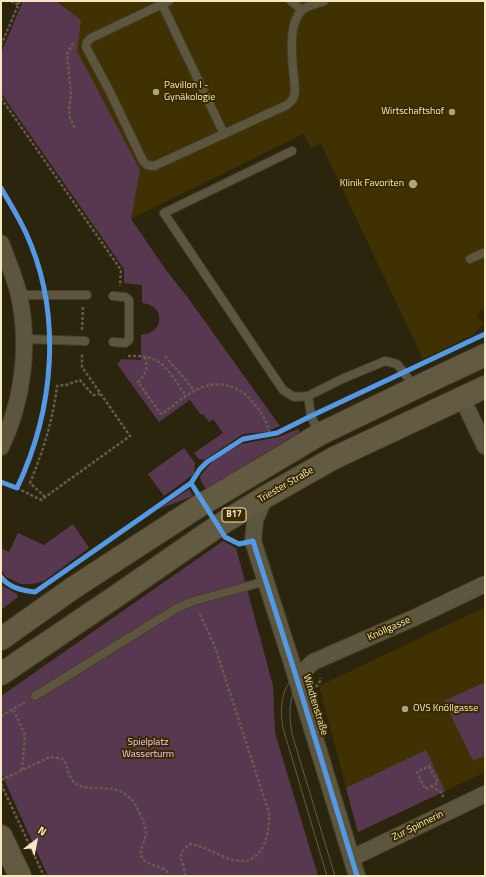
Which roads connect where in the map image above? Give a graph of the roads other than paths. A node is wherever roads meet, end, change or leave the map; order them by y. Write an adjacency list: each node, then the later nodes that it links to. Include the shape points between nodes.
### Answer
1 (291, 1): 4 (lane)
2 (324, 1): 4 (lane)
3 (165, 3): 5 (lane); 5 (lane, via 91,38 86,47 90,56 147,165 154,166)
4 (302, 10): 5 (lane, via 294,22 291,36 295,91 293,99 287,105)
5 (224, 134)
6 (292, 151): 19 (lane, via 164,213 283,390 294,397)
7 (1, 243): 10 (street)
8 (485, 252): 9 (lane)
9 (470, 260)
10 (19, 295): 11 (lane); 13 (street)
11 (87, 295)
12 (116, 297): 15 (lane, via 125,297 129,300 129,340 125,343)
13 (24, 339): 14 (lane); 23 (street, via 24,364 16,405)
14 (85, 341)
15 (115, 343)
16 (485, 355): 18 (main road, B17)
17 (485, 387): 20 (main road, Triester Straße / B17)
18 (415, 388): 19 (lane, via 397,364 385,361); 21 (main road, B17)
19 (308, 396): 21 (lane, via 311,416)
20 (462, 398): 22 (street); 24 (main road, Triester Straße / B17, via 334,458)
21 (320, 434): 27 (main road, B17, via 196,508)
22 (485, 446)
23 (1, 447)
24 (265, 497): 25 (street, Windtenstraße, via 255,520 253,541); 28 (main road, Triester Straße / B17, via 218,526)
25 (266, 581): 29 (street, Windtenstraße); 30 (lane, via 177,608)
26 (485, 584): 29 (street, Knöllgasse, via 313,662)
27 (1, 638)
28 (1, 674)
29 (297, 678): 33 (street, Windtenstraße)
30 (35, 696)
31 (485, 794): 33 (street, Zur Spinnerin)
32 (1, 836): 34 (main road)
33 (352, 858): 35 (street, Windtenstraße)
34 (20, 876)
35 (357, 876)

